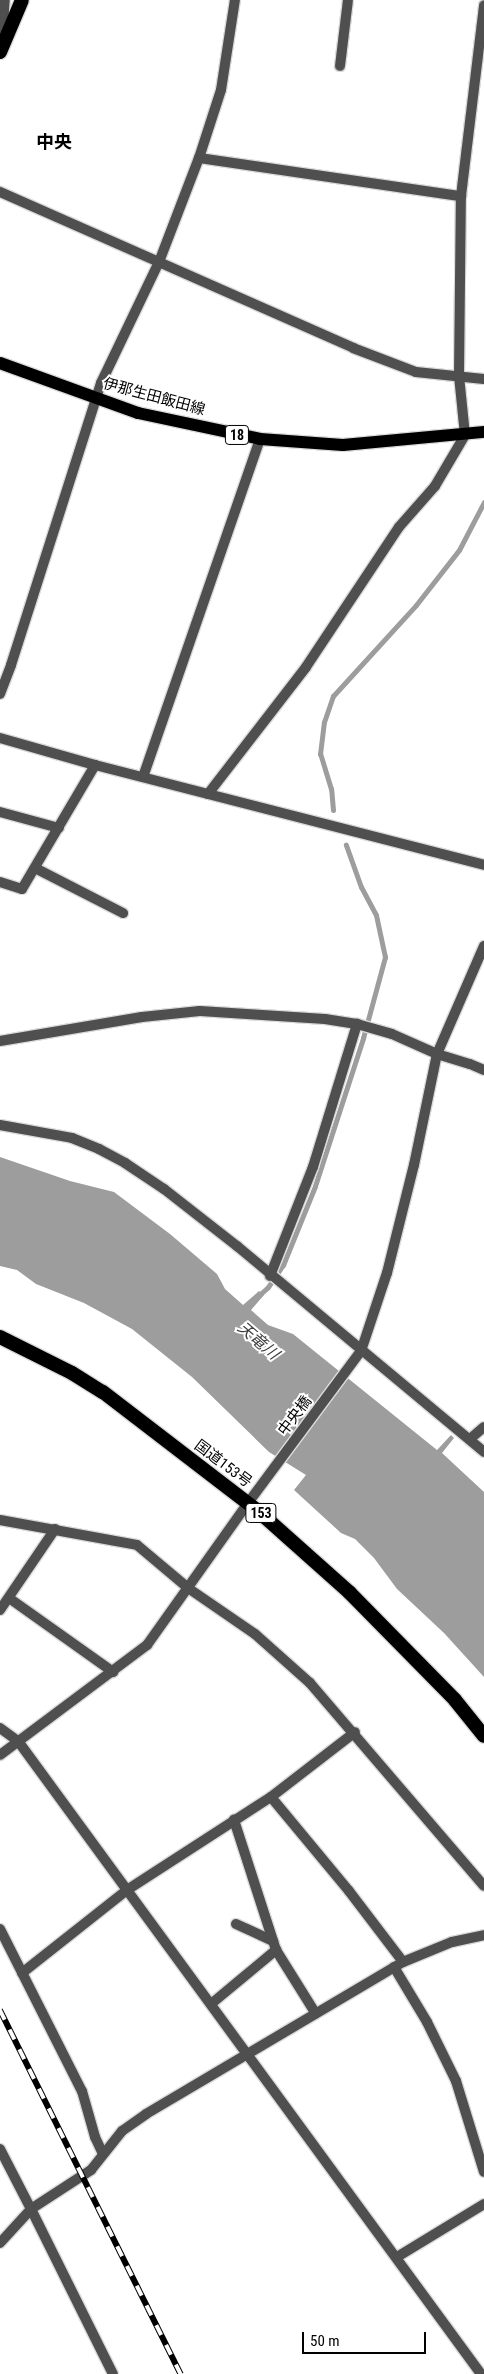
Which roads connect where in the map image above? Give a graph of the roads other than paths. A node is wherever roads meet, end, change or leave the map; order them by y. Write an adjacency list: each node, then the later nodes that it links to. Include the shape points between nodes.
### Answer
1 (5, 0): 6 (street)
2 (22, 0): 6 (highway)
3 (235, 0): 8 (street, via 221,90)
4 (348, 0): 7 (street)
5 (484, 5): 10 (street)
6 (1, 50)
7 (340, 66)
8 (199, 158): 10 (street); 11 (street)
9 (0, 192): 11 (street)
10 (461, 196): 13 (street)
11 (159, 262): 13 (street, via 353,348 416,372); 15 (street, via 100,383)
12 (0, 363): 15 (main road, 伊那生田飯田線 / 18)
13 (459, 376): 14 (street); 17 (street)
14 (484, 379)
15 (97, 399): 18 (main road, 伊那生田飯田線 / 18, via 138,413); 19 (street)
16 (484, 432): 17 (main road, 伊那生田飯田線 / 18)
17 (465, 435): 18 (main road, 伊那生田飯田線 / 18, via 344,445); 23 (street, via 435,486 399,527 306,667)
18 (260, 439): 22 (street)
19 (0, 694)
20 (0, 738): 21 (street)
21 (95, 765): 22 (street); 25 (street)
22 (143, 777): 23 (street)
23 (208, 794): 26 (street)
24 (0, 812): 25 (street)
25 (59, 828): 27 (street)
26 (484, 865)
27 (35, 868): 28 (street, via 22,889); 29 (street)
28 (0, 882)
29 (123, 913)
30 (484, 946): 33 (street, 中央橋)
31 (356, 1024): 32 (street, via 200,1011 142,1017); 33 (street, via 392,1034); 36 (street, via 313,1167)
32 (0, 1041)
33 (437, 1054): 34 (street); 38 (street, 中央橋, via 388,1273)
34 (484, 1070)
35 (0, 1125): 36 (street, via 72,1138 108,1154 164,1189)
36 (270, 1276): 38 (street)
37 (0, 1337): 42 (highway, 国道153号 / 153, via 103,1392)
38 (359, 1354): 40 (street); 42 (street, 中央橋)
39 (484, 1426): 40 (street)
40 (470, 1439): 41 (street)
41 (484, 1452)
42 (252, 1498): 45 (street, 中央橋); 51 (highway, 国道153号 / 153, via 456,1700)
43 (0, 1520): 44 (street)
44 (54, 1529): 45 (street, via 137,1545); 46 (street)
45 (188, 1588): 48 (street, 中央橋, via 147,1646); 50 (street, via 255,1634 310,1683)
46 (9, 1598): 47 (street); 48 (street)
47 (0, 1610)
48 (113, 1672): 52 (street, 中央橋)
49 (0, 1728): 52 (street)
50 (355, 1732): 54 (street); 56 (street)
51 (484, 1736)
52 (18, 1740): 53 (street, 中央橋); 57 (street)
53 (0, 1755)
54 (271, 1797): 55 (street); 62 (street, via 349,1891)
55 (234, 1820): 57 (street); 61 (street)
56 (484, 1886)
57 (127, 1890): 63 (street); 64 (street)
58 (236, 1924): 61 (street)
59 (0, 1929): 63 (street)
60 (484, 1936): 62 (street, via 452,1942)
61 (275, 1945): 64 (street); 65 (street)
62 (399, 1964): 65 (street); 69 (street, via 456,2081)
63 (22, 1973): 68 (street, via 82,2091)
64 (211, 2004): 66 (street)
65 (316, 2014): 66 (street)
66 (248, 2055): 68 (street, via 138,2120 122,2131); 73 (street)
67 (0, 2149): 71 (street)
68 (103, 2154): 71 (street, via 82,2177)
69 (484, 2172)
70 (484, 2204): 73 (street)
71 (30, 2209): 72 (street); 75 (street)
72 (0, 2243)
73 (397, 2256): 74 (street)
74 (481, 2373)
75 (114, 2374)

